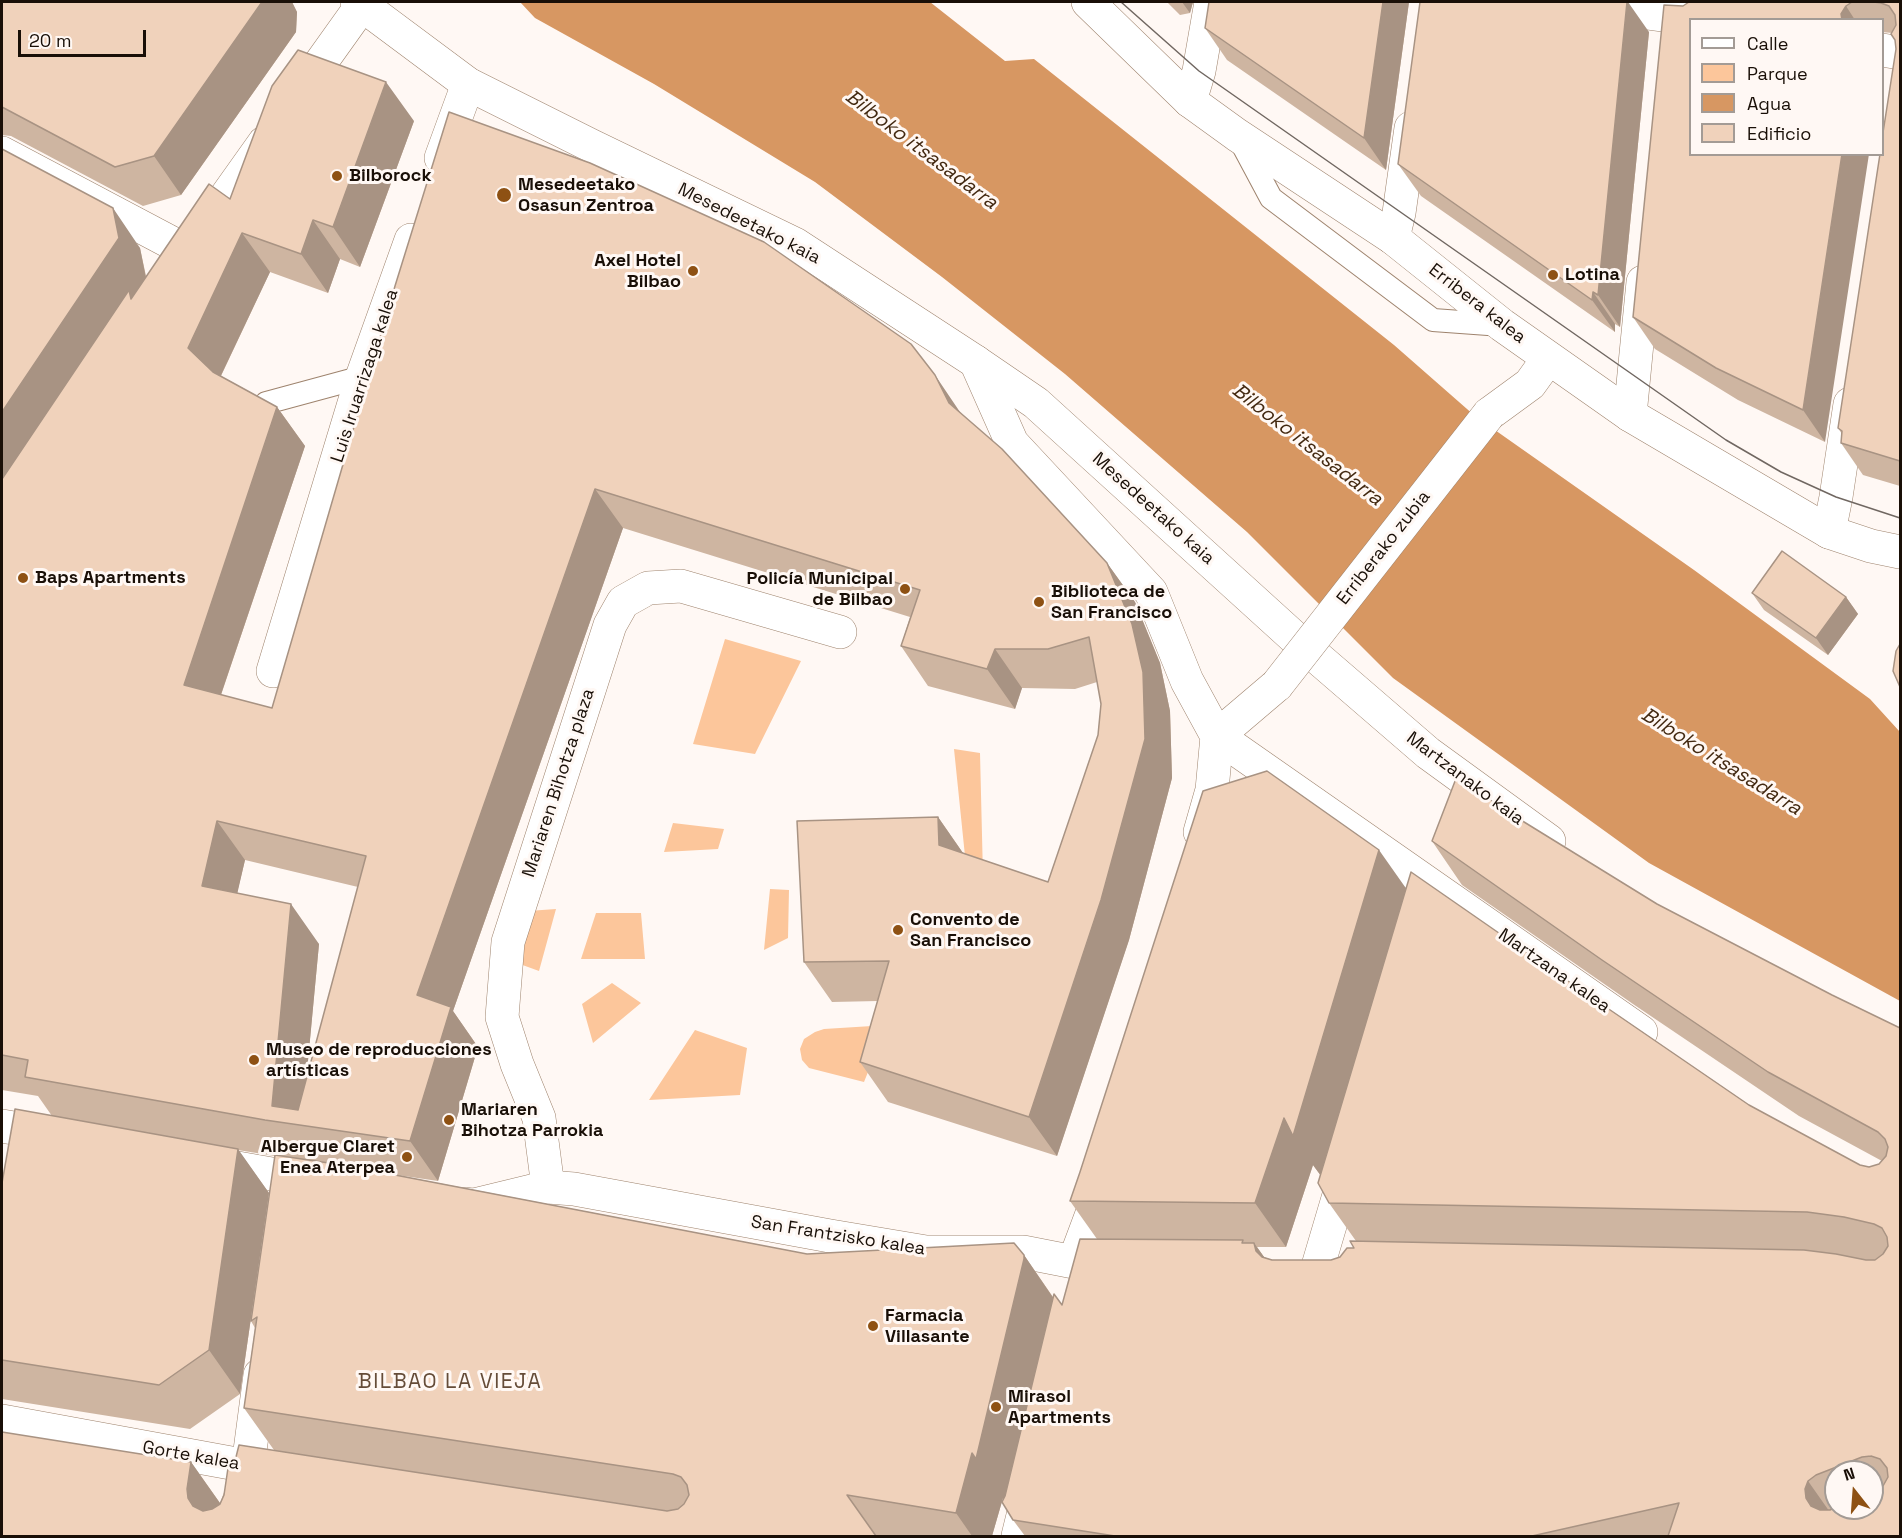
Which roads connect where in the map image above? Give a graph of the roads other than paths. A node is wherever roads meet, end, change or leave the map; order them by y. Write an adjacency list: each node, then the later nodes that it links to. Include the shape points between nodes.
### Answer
1 (1088, 2): 10 (street, Erribera kalea)
2 (1211, 2): 10 (street)
3 (1565, 2): 5 (street)
4 (361, 3): 9 (street, Mesedeetako kaia); 18 (street)
5 (1680, 12): 6 (street)
6 (1666, 50)
7 (1884, 50): 8 (street)
8 (1900, 53)
9 (468, 84): 14 (street); 22 (street, Mesedeetako kaia, via 795,244)
10 (1190, 101): 12 (street, Erribera kalea)
11 (1414, 104): 16 (street)
12 (1238, 135): 16 (street, Erribera kalea); 20 (lane, via 1271,198 1433,320)
13 (2, 153): 18 (street)
14 (432, 185)
15 (420, 217): 24 (street, Luis Iruarrizaga kalea)
16 (1393, 238): 20 (street, Erribera kalea)
17 (1646, 248): 26 (street)
18 (187, 251): 19 (street)
19 (167, 280)
20 (1502, 325): 21 (street, Erribera kalea)
21 (1548, 359): 26 (street, Erribera kalea); 32 (street, Erriberako zubia, bridge, via 1530,384 1489,414 1277,685)
22 (976, 362): 30 (street, Mesedeetako kaia, via 1036,402); 32 (street, via 1012,443 1152,592 1187,681)
23 (1855, 372): 27 (street)
24 (362, 377): 25 (lane); 31 (street, Luis Iruarrizaga kalea)
25 (266, 403)
26 (1630, 415): 27 (street, Erribera kalea)
27 (1829, 532): 28 (street, Erribera kalea)
28 (1900, 552)
29 (840, 632): 46 (street, Mariaren Bihotza plaza, via 681,585 648,588 623,602 610,625 508,942 502,1017 539,1118)
30 (1297, 640): 33 (street, Martzanako kaia, via 1428,753)
31 (273, 671)
32 (1217, 736): 34 (street, via 1212,790); 35 (street, Martzana kalea)
33 (1574, 856)
34 (1192, 858)
35 (1432, 885): 36 (street); 37 (street, Martzana kalea)
36 (1422, 918)
37 (1662, 1046)
38 (9, 1127): 39 (street); 43 (street)
39 (82, 1140)
40 (1355, 1142): 51 (street)
41 (1109, 1154): 49 (street)
42 (174, 1156): 44 (street)
43 (11, 1162)
44 (290, 1178): 45 (street); 48 (street)
45 (343, 1186)
46 (548, 1187): 47 (street, San Frantzisko kalea, via 474,1205); 49 (street, San Frantzisko kalea, via 927,1252 1023,1252)
47 (438, 1200)
48 (285, 1211)
49 (1074, 1262): 50 (street, San Frantzisko kalea); 52 (street)
50 (1144, 1265)
51 (1321, 1273)
52 (1074, 1294)
53 (264, 1350): 56 (street)
54 (2, 1421): 56 (street, Gorte kalea)
55 (1037, 1455): 59 (street)
56 (248, 1466): 57 (street, Gorte kalea); 58 (street)
57 (311, 1477)
58 (236, 1536)
59 (1018, 1536)

